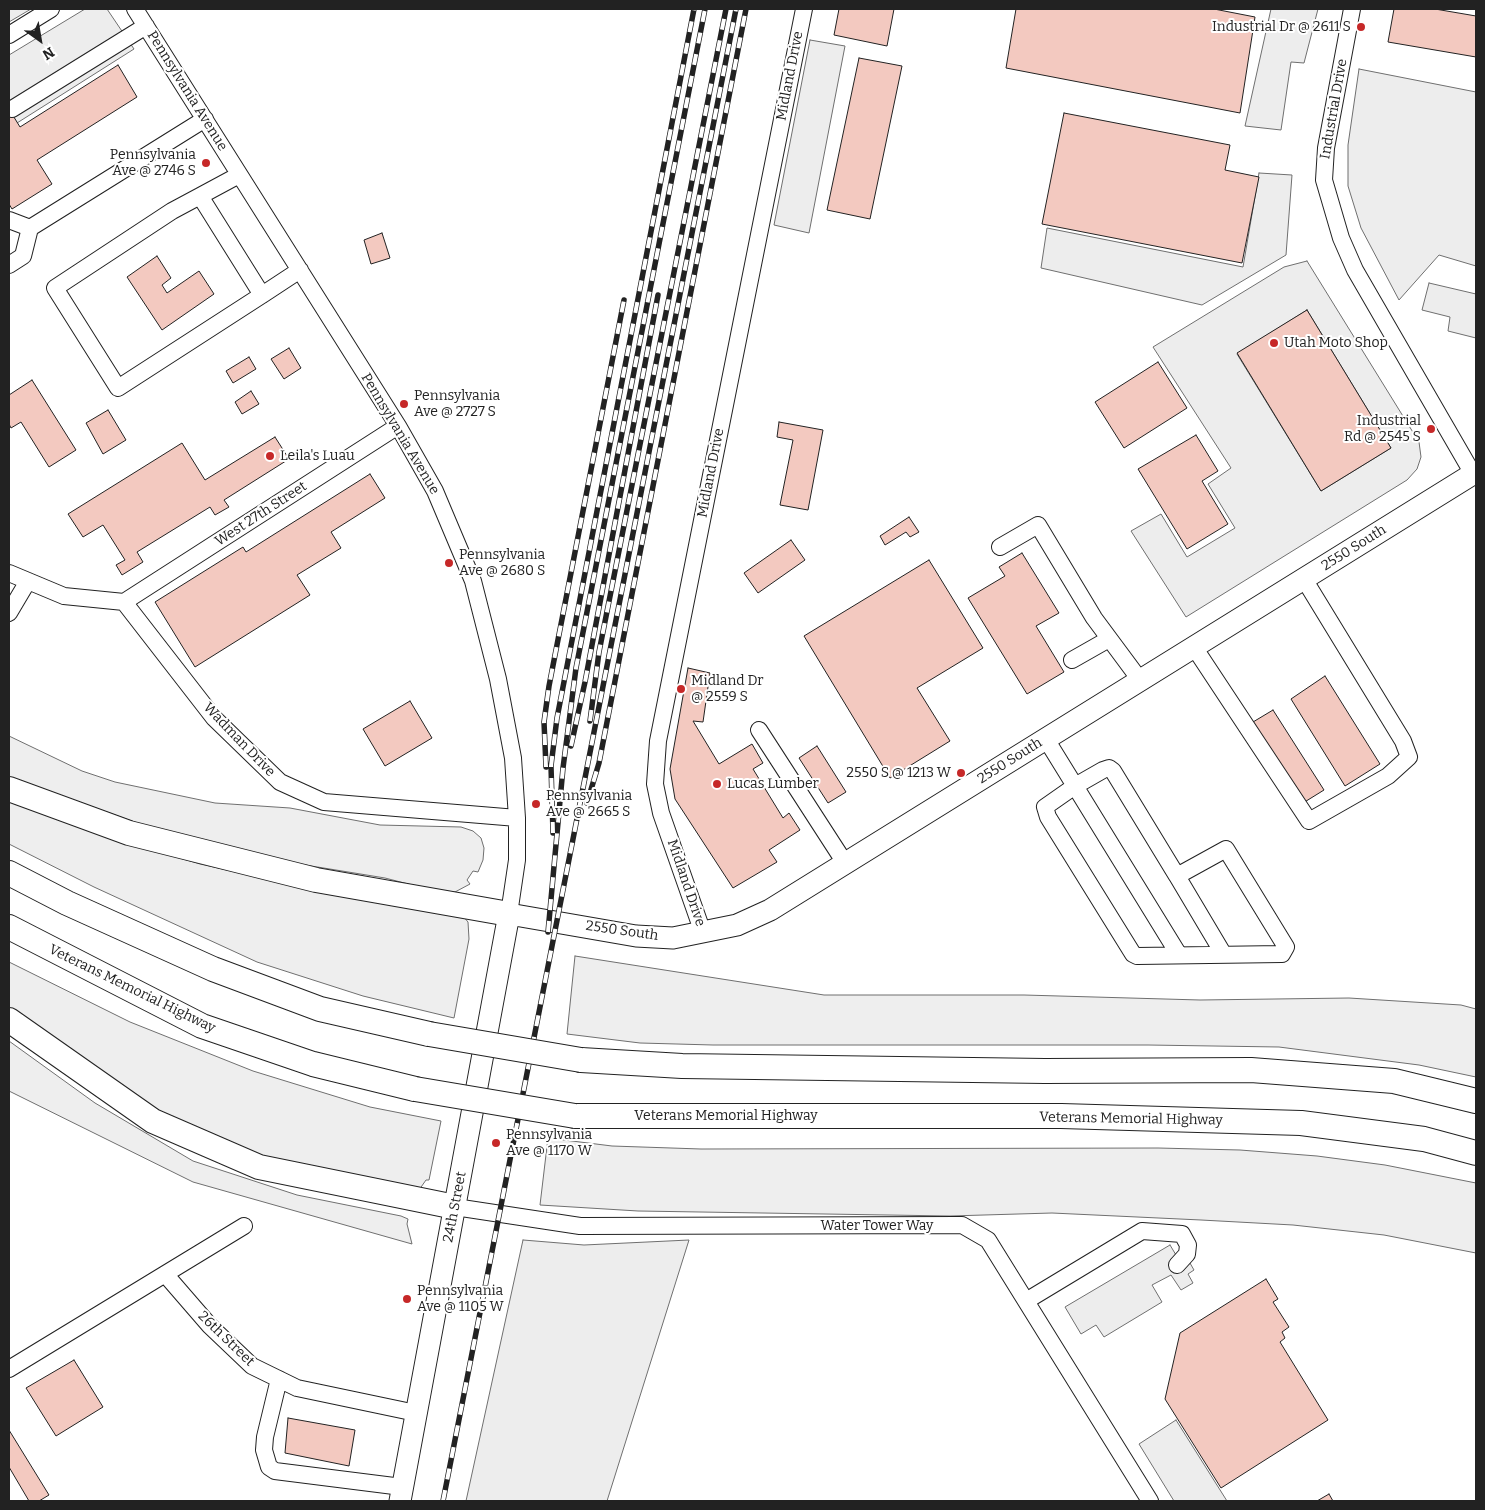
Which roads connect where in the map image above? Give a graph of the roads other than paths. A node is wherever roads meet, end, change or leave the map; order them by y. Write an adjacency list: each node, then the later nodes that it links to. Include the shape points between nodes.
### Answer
1 (135, 9): 5 (street, Pennsylvania Avenue)
2 (804, 9): 38 (street, Midland Drive, via 658,741 656,784 661,813)
3 (1352, 9): 17 (street, Industrial Drive, via 1326,148 1324,180 1341,238 1355,270)
4 (44, 11): 6 (street)
5 (146, 26): 7 (street); 8 (street, Pennsylvania Avenue)
6 (9, 35)
7 (12, 109)
8 (205, 119): 9 (street, Pennsylvania Avenue); 12 (street)
9 (239, 175): 10 (street); 14 (street, Pennsylvania Avenue)
10 (200, 196): 15 (street); 15 (street, via 55,288 118,388)
11 (9, 220): 12 (street)
12 (30, 228): 13 (street, via 23,256)
13 (9, 265)
14 (300, 270): 15 (street); 16 (street, Pennsylvania Avenue)
15 (262, 295)
16 (398, 426): 22 (street, West 27th Street); 32 (street, Pennsylvania Avenue, via 435,491 473,581 498,679 512,758)
17 (1475, 473): 20 (main road, 2550 South)
18 (1000, 547): 24 (street, via 1038,525)
19 (9, 573): 21 (street)
20 (1304, 579): 25 (main road, 2550 South); 25 (street, via 1410,757 1383,779 1309,821)
21 (28, 581): 22 (street, via 64,596); 23 (street)
22 (124, 602): 32 (street, Wadman Drive, via 214,718 280,782 324,802)
23 (9, 613)
24 (1109, 639): 26 (street); 27 (street)
25 (1194, 647): 27 (main road, 2550 South)
26 (1072, 660)
27 (1140, 680): 29 (main road, 2550 South)
28 (758, 730): 33 (street)
29 (1046, 739): 30 (street); 33 (main road, 2550 South)
30 (1075, 786): 35 (street, via 1102,770 1109,768 1113,771); 39 (street); 39 (street, via 1049,803 1046,811 1109,916 1133,954)
31 (9, 789): 36 (highway, via 130,833 316,880)
32 (517, 818): 36 (street, Pennsylvania Avenue, via 517,860)
33 (845, 863): 38 (main road, 2550 South, via 770,910 737,925)
34 (9, 873): 42 (highway, bridge, via 213,969 320,1009 429,1034 581,1060 702,1066 1250,1070 1394,1081)
35 (1177, 876): 40 (street); 40 (street, via 1226,849 1286,948 1282,954)
36 (510, 914): 38 (main road, 2550 South, via 636,936 673,938); 44 (main road, 24th Street)
37 (9, 926): 43 (highway, Veterans Memorial Highway, bridge, via 202,1026 313,1064 415,1089 575,1116 1061,1116 1301,1123 1424,1139)
38 (703, 933)
39 (1180, 955): 40 (street)
40 (1224, 955)
41 (9, 1020): 44 (highway, via 153,1121 259,1167)
42 (1476, 1101)
43 (1476, 1153)
44 (455, 1207): 48 (street, Water Tower Way, via 580,1226 962,1225 988,1240); 51 (main road, 24th Street)
45 (244, 1226): 47 (street)
46 (1177, 1265): 48 (street, via 1187,1254 1188,1244 1182,1234 1142,1231)
47 (165, 1274): 49 (street); 50 (street, 26th Street, via 210,1326 252,1366)
48 (1026, 1300): 53 (street, Water Tower Way)
49 (9, 1369)
50 (279, 1379): 51 (street, 26th Street, via 297,1388); 52 (street, via 265,1437 268,1467 275,1471)
51 (416, 1413): 52 (main road, 24th Street)
52 (401, 1494)
53 (1150, 1501)

